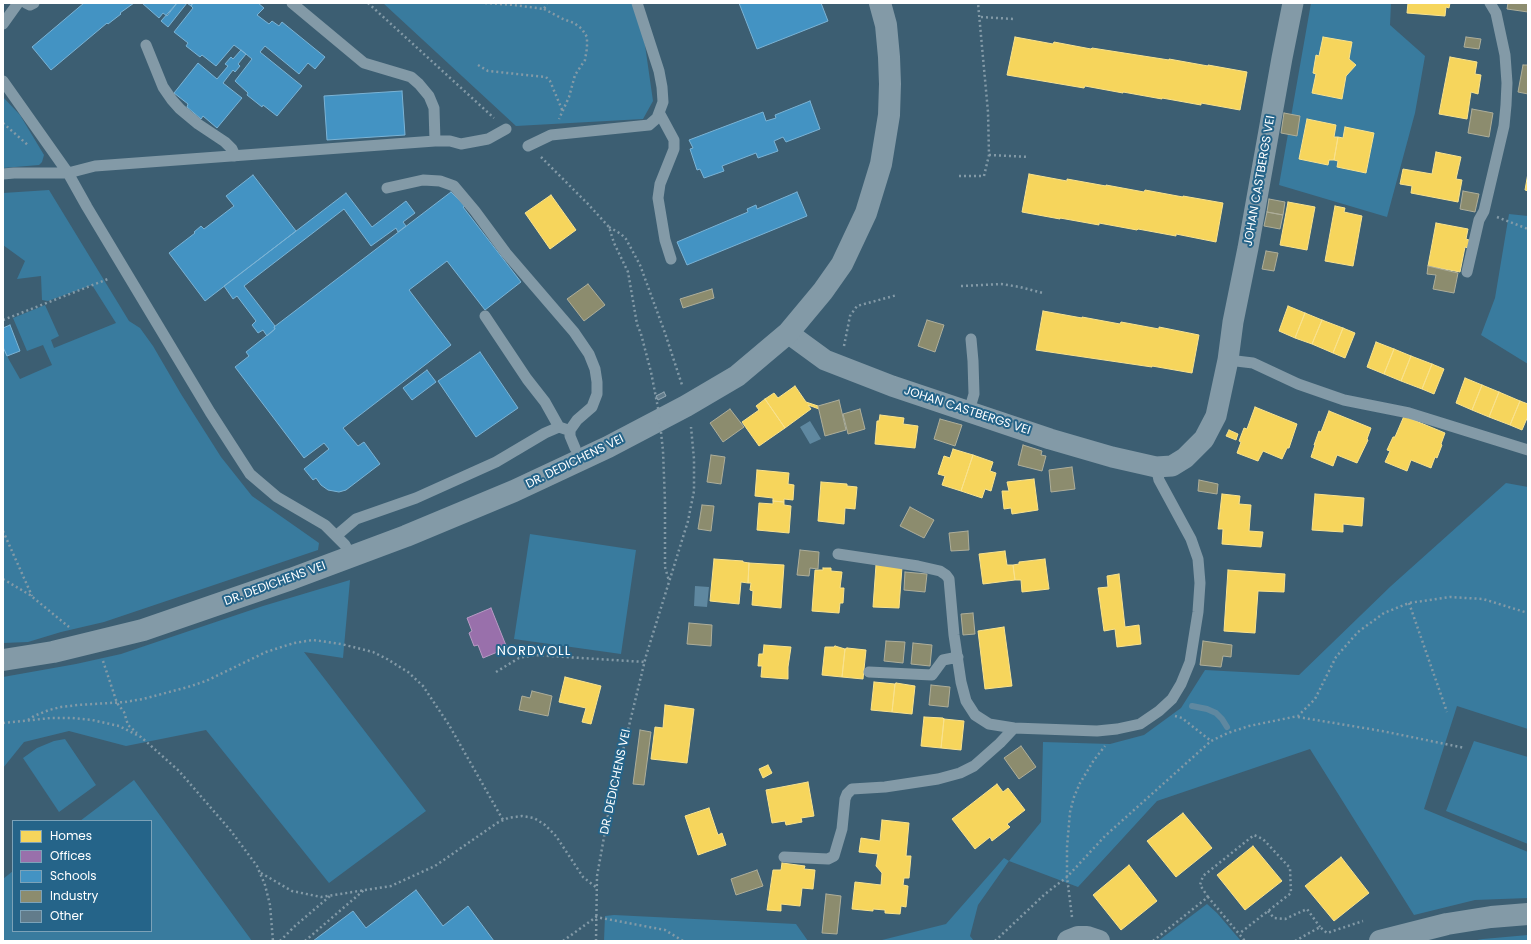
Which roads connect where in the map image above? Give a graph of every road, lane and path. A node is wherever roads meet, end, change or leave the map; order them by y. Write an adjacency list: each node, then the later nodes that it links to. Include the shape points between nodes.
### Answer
1 (18, 3): 15 (lane)
2 (26, 3): 3 (lane)
3 (34, 3)
4 (292, 3): 23 (lane, via 364,63 412,77 429,96 434,108)
5 (485, 3): 12 (path)
6 (547, 3): 12 (path)
7 (637, 3): 20 (lane, via 660,76 663,102)
8 (880, 3): 43 (street, DR. DEDICHENS VEI, via 886,25 890,84 889,115 881,164 866,213 842,264)
9 (978, 3): 13 (path)
10 (1293, 3): 47 (street, JOHAN CASTBERGS VEI)
11 (1490, 3): 32 (lane, via 1496,14 1501,36 1507,83 1504,126)
12 (544, 9): 19 (path, via 574,23 587,37 585,60 575,75)
13 (981, 17): 14 (path); 25 (path)
14 (1013, 20)
15 (3, 24)
16 (146, 45): 26 (lane, via 163,87 172,100 198,124 225,142 232,149)
17 (478, 65): 19 (path, via 488,71 546,77)
18 (3, 81): 28 (lane)
19 (563, 112): 22 (path)
20 (660, 114): 22 (lane, via 649,125); 35 (lane, via 674,140 674,150 660,184 658,198)
21 (506, 129): 23 (lane, via 488,139 461,144 450,141)
22 (551, 135): 24 (lane)
23 (435, 142): 26 (lane)
24 (528, 146)
25 (989, 154): 27 (path); 30 (path, via 984,176)
26 (234, 156): 28 (lane, via 94,166)
27 (1029, 157)
28 (68, 173): 29 (lane); 56 (lane, via 86,207 250,474 277,497 325,525)
29 (3, 174)
30 (959, 176)
31 (387, 188): 51 (lane, via 423,180 440,181 454,186 506,253 574,332 595,369 597,394 592,407)
32 (1484, 211): 34 (path); 36 (lane, via 1479,220)
33 (609, 227): 48 (path, via 626,239 640,265)
34 (1528, 229)
35 (671, 260)
36 (1468, 272)
37 (108, 279): 42 (path)
38 (961, 286): 39 (path, via 1001,284)
39 (1043, 293)
40 (897, 295): 46 (path, via 857,306 850,316)
41 (485, 316): 51 (lane)
42 (3, 320)
43 (788, 333): 49 (street, JOHAN CASTBERGS VEI, via 825,360 892,386); 58 (street, DR. DEDICHENS VEI, via 737,376 608,447 507,494)
44 (641, 334): 60 (path, bridge, via 659,413 665,502 665,567)
45 (971, 339): 49 (lane, via 974,394)
46 (844, 348)
47 (1228, 360): 53 (lane, via 1253,363 1315,391 1344,400 1408,413); 54 (street, JOHAN CASTBERGS VEI, via 1216,416 1204,439 1185,458 1172,466)
48 (682, 387)
49 (969, 411): 54 (street, JOHAN CASTBERGS VEI, via 1050,439)
50 (690, 425): 60 (path, DR. DEDICHENS VEI, via 694,491 688,521)
51 (564, 428): 52 (lane); 56 (lane, via 545,433 496,462 416,498 356,519)
52 (575, 448)
53 (1528, 450)
54 (1156, 468): 72 (lane, via 1159,480 1198,559 1200,583 1190,662 1172,699)
55 (3, 531): 61 (path)
56 (336, 536): 58 (lane, via 345,545)
57 (838, 554): 66 (lane, via 918,566 946,575 949,579)
58 (351, 557): 67 (street, DR. DEDICHENS VEI, via 143,630 53,652)
59 (3, 579): 61 (path)
60 (669, 582): 68 (path, DR. DEDICHENS VEI)
61 (32, 596): 64 (path)
62 (1409, 603): 63 (path, via 1450,597 1483,599); 73 (path); 74 (path, via 1384,613 1358,632 1336,657 1315,699)
63 (1528, 613)
64 (70, 628)
65 (101, 655): 71 (path)
66 (958, 657): 70 (lane, via 943,660 932,675); 77 (lane, via 966,701 975,714 989,724)
67 (3, 660)
68 (645, 662): 69 (path, via 534,655 519,658); 86 (path, DR. DEDICHENS VEI, via 610,804)
69 (496, 672)
70 (869, 672)
71 (117, 702): 75 (path, via 61,707); 79 (path, via 124,712 128,725); 82 (path, via 143,699 188,688 294,642 326,641 373,652 398,665 423,686 449,725)
72 (1159, 711): 78 (lane, via 1140,724); 80 (path, via 1182,718)
73 (1448, 712)
74 (1298, 716): 80 (path, via 1249,726); 81 (path)
75 (28, 720): 76 (path); 79 (path, via 72,718 113,724)
76 (3, 724)
77 (1014, 728): 78 (lane, via 1096,731); 83 (lane, via 974,766 960,773 885,787 852,789 845,799 842,829 834,856 828,859)
78 (1117, 729): 85 (path, via 1094,760 1074,797 1070,812)
79 (141, 737): 84 (path, via 179,771 207,802)
80 (1211, 741): 85 (path, via 1105,836)
81 (1465, 748)
82 (503, 820): 86 (path, via 522,816 534,818 545,825 556,836 583,877); 87 (path, via 435,866 391,886)
83 (784, 858)
84 (261, 873): 88 (path, via 292,891 321,897); 97 (path, via 270,905)
85 (1067, 877): 93 (path); 103 (path, via 1044,894)
86 (597, 888): 92 (path, DR. DEDICHENS VEI)
87 (364, 890): 88 (path); 99 (path)
88 (330, 896): 98 (path)
89 (1208, 897): 90 (path, via 1200,885 1203,876 1254,835 1263,839 1290,868 1291,892); 96 (path); 106 (path)
90 (1268, 911): 95 (path, via 1274,918 1285,919 1307,909); 96 (path)
91 (1528, 914): 109 (street, via 1447,924)
92 (596, 917): 100 (path); 101 (path, DR. DEDICHENS VEI); 102 (path, via 665,930)
93 (1072, 919)
94 (1363, 921): 95 (path, via 1327,933)
95 (1320, 927): 108 (path)
96 (1240, 934): 107 (path)
97 (273, 941)
98 (280, 941)
99 (305, 941)
100 (563, 941)
101 (596, 941)
102 (683, 941)
103 (996, 941)
104 (1068, 941): 105 (street, via 1088,937)
105 (1099, 941)
106 (1153, 941)
107 (1245, 941)
108 (1295, 941)
109 (1380, 941)

